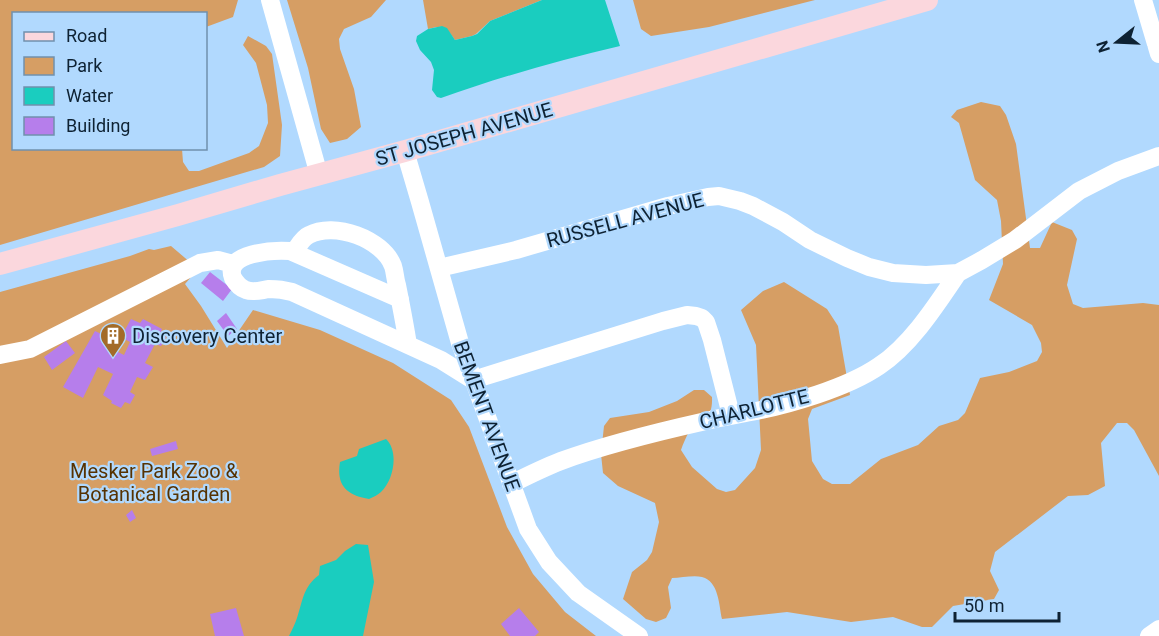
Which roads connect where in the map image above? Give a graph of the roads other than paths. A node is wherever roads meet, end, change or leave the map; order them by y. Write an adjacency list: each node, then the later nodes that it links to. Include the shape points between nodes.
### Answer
1 (270, 0): 7 (street)
2 (927, 0): 5 (main road, ST JOSEPH AVENUE)
3 (1143, 0): 4 (street)
4 (1159, 54)
5 (405, 151): 7 (main road, ST JOSEPH AVENUE); 11 (street, BEMENT AVENUE)
6 (1159, 156): 12 (street, RUSSELL AVENUE, via 1079,190 1015,240)
7 (319, 175): 9 (main road, ST JOSEPH AVENUE)
8 (294, 252): 10 (street, via 275,250 238,259); 13 (street); 13 (street, via 306,236 318,231 347,231 385,252 393,266)
9 (0, 264)
10 (233, 264): 14 (street, via 233,278 241,288 292,292); 15 (street, via 218,260 200,263 30,349)
11 (439, 268): 12 (street, RUSSELL AVENUE, via 668,206 719,196 753,206 810,240 869,267 893,273); 16 (street, BEMENT AVENUE)
12 (958, 273): 17 (street, CHARLOTTE, via 915,332 879,366 861,377 804,398)
13 (400, 299): 14 (street)
14 (408, 345): 16 (street)
15 (0, 355)
16 (473, 380): 17 (street, via 663,321 696,316 706,322); 18 (street, BEMENT AVENUE)
17 (731, 415): 18 (street, CHARLOTTE, via 617,443 563,460)
18 (511, 484): 20 (street, BEMENT AVENUE, via 528,529 549,562 578,593)
19 (1159, 629): 21 (street)
20 (639, 636)
21 (1149, 636)

